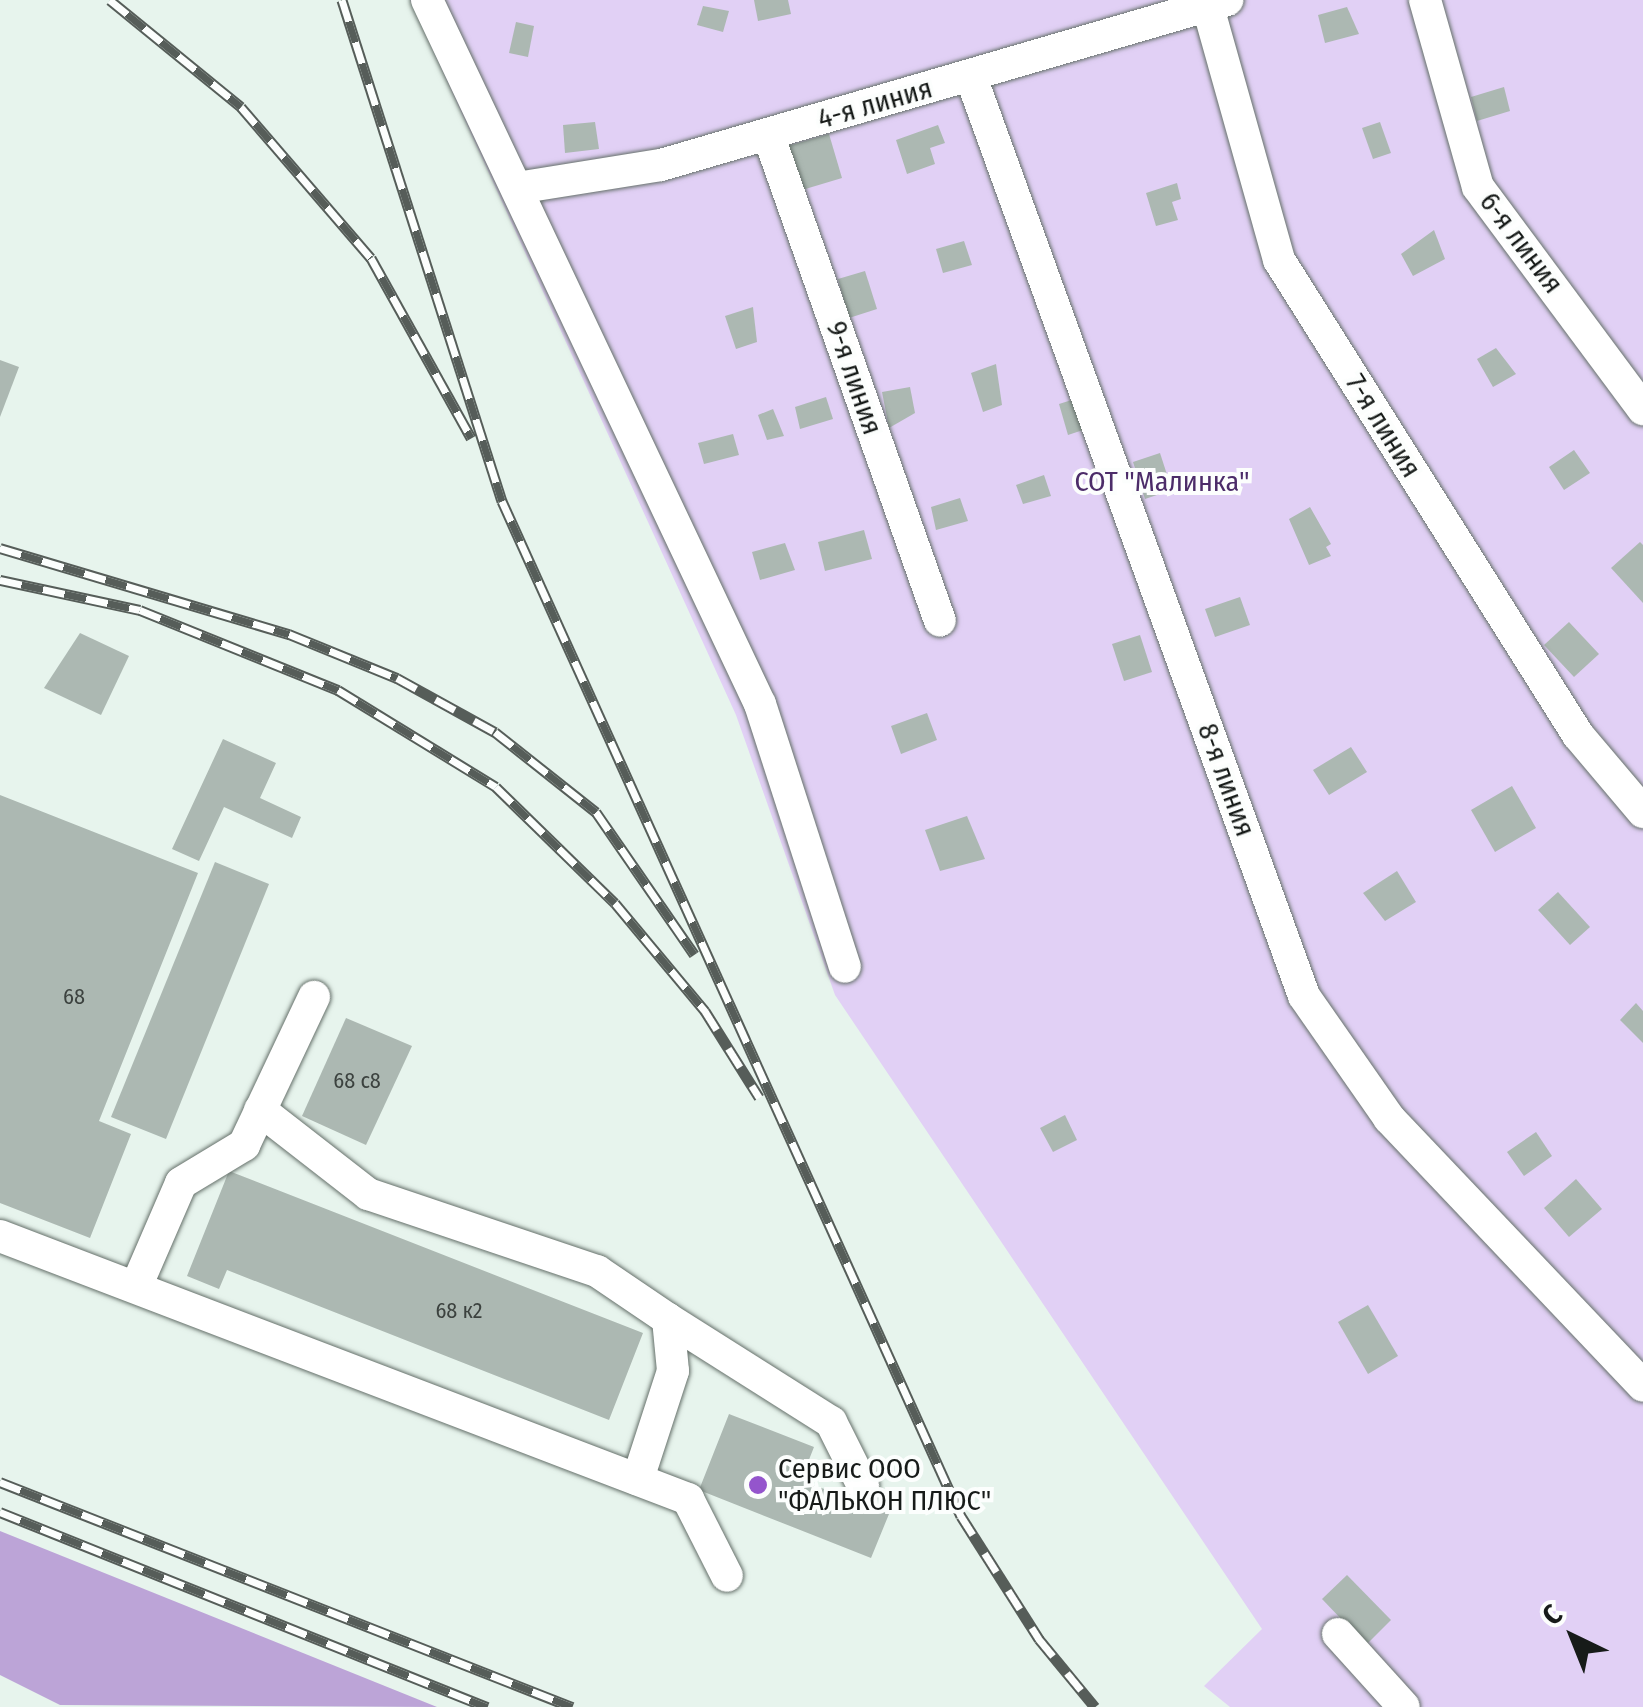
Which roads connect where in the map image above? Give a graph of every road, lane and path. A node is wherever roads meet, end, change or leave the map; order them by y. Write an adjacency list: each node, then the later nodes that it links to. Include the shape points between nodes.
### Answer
1 (427, 0): 6 (lane)
2 (1425, 0): 7 (lane, 6-я линия, via 1478,187)
3 (1214, 2): 4 (lane, 4-я линия); 9 (lane, 7-я линия, via 1279,260 1578,735)
4 (971, 77): 5 (lane, 4-я линия); 16 (lane, 8-я линия, via 1304,996 1389,1118)
5 (768, 134): 6 (lane, 4-я линия, via 662,165); 8 (lane, 9-я линия)
6 (517, 188): 10 (lane, via 760,704)
7 (1643, 409)
8 (940, 621)
9 (1641, 805)
10 (845, 967)
11 (314, 997): 12 (lane)
12 (260, 1110): 14 (lane, via 244,1145 181,1183); 15 (lane, via 368,1194 597,1271)
13 (0, 1236): 14 (lane)
14 (136, 1287): 17 (lane)
15 (668, 1319): 17 (lane, via 673,1371); 18 (lane, via 831,1422)
16 (1643, 1386)
17 (638, 1479): 19 (lane, via 688,1498)
18 (863, 1486)
19 (727, 1576)
20 (1338, 1634): 21 (lane)
21 (1404, 1707)

